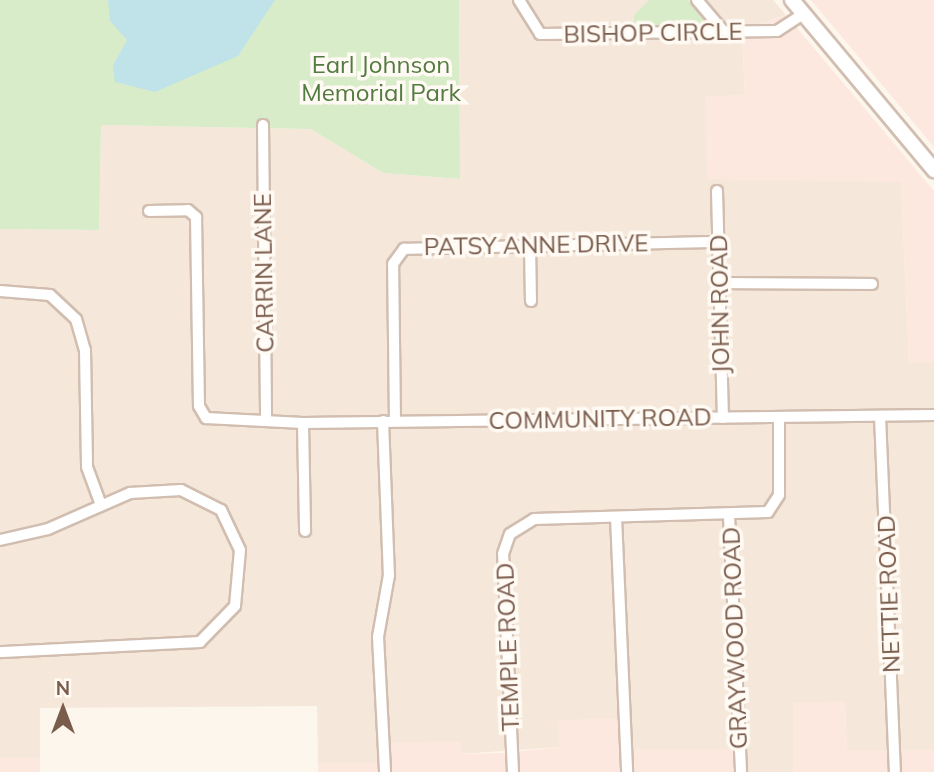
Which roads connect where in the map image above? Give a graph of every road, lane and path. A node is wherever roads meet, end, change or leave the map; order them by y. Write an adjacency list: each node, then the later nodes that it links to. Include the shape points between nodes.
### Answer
1 (519, 0): 5 (street, BISHOP CIRCLE, via 540,34)
2 (697, 0): 5 (street)
3 (792, 0): 4 (main road)
4 (803, 14): 5 (street, BISHOP CIRCLE, via 776,31); 7 (main road)
5 (724, 33)
6 (262, 125): 20 (street, CARRIN LANE)
7 (934, 170)
8 (717, 191): 10 (street, JOHN ROAD)
9 (149, 211): 20 (street, COMMUNITY ROAD, via 188,210 196,217 201,415)
10 (718, 242): 11 (street, PATSY ANNE DRIVE); 12 (street, JOHN ROAD)
11 (530, 245): 15 (street); 22 (street, PATSY ANNE DRIVE, via 411,247 396,256)
12 (718, 282): 13 (street); 19 (street, JOHN ROAD)
13 (872, 284)
14 (0, 291): 24 (street, via 50,295 76,320 85,351 87,467)
15 (531, 301)
16 (934, 415): 17 (street, COMMUNITY ROAD)
17 (880, 416): 18 (street, COMMUNITY ROAD); 34 (street, NETTIE ROAD)
18 (779, 417): 19 (street, COMMUNITY ROAD); 25 (street, GRAYWOOD ROAD, via 778,503 768,512)
19 (723, 418): 22 (street, COMMUNITY ROAD)
20 (266, 421): 23 (street, COMMUNITY ROAD)
21 (383, 421): 22 (street, COMMUNITY ROAD); 23 (street, COMMUNITY ROAD); 30 (street, via 389,575 378,637)
22 (395, 421)
23 (303, 423): 27 (street)
24 (102, 505): 28 (street, via 48,529); 29 (street, via 159,489 209,500 233,527 240,550 238,596 222,625 187,646)
25 (729, 516): 26 (street); 33 (street, GRAYWOOD ROAD)
26 (616, 517): 31 (street, TEMPLE ROAD, via 534,519 516,526 503,554); 32 (street)
27 (305, 531)
28 (0, 540)
29 (0, 652)
30 (385, 772)
31 (513, 772)
32 (627, 772)
33 (741, 772)
34 (895, 772)

